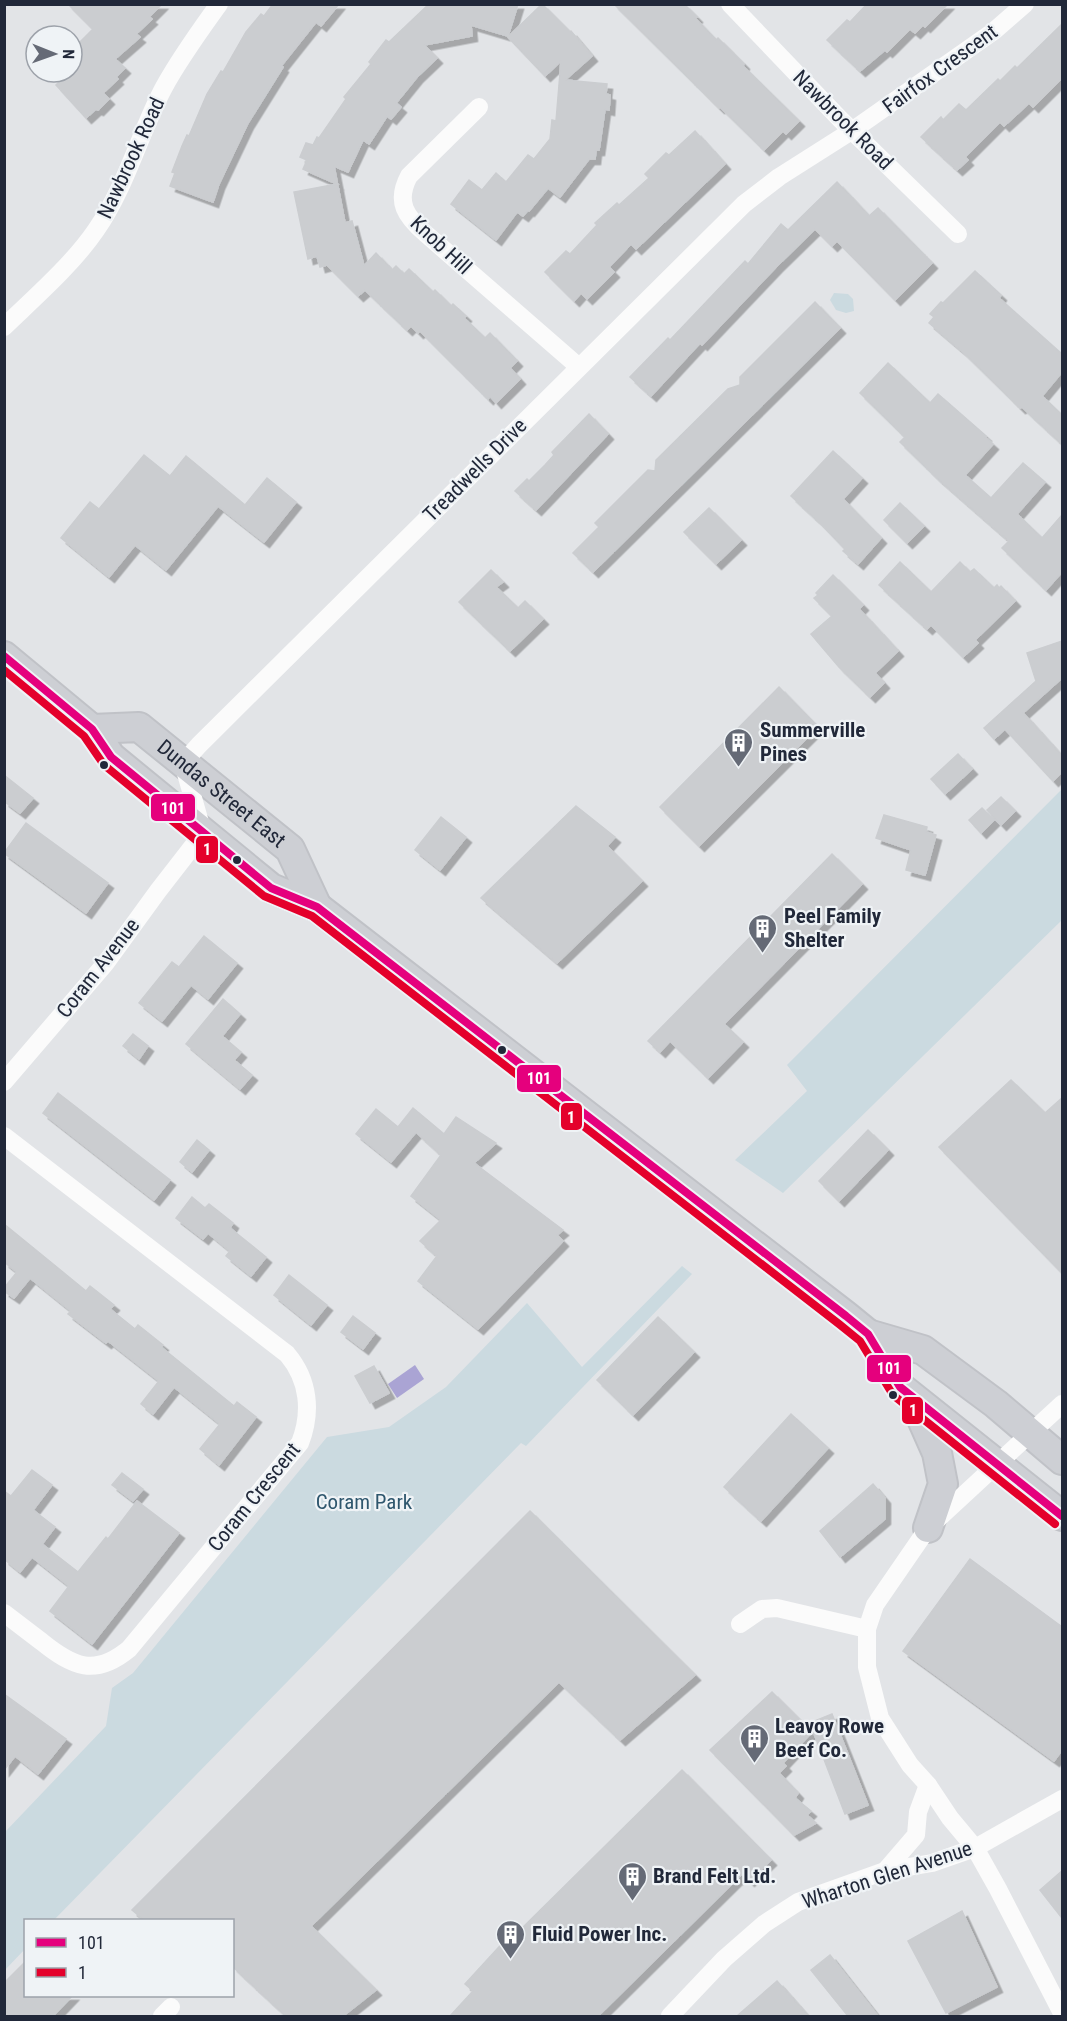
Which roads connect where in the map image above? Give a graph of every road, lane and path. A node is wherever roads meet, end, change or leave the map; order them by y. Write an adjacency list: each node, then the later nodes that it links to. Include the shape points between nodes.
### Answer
1 (219, 4): 7 (street, Nawbrook Road, via 163,89 118,193 96,231)
2 (730, 4): 5 (street, Nawbrook Road)
3 (1025, 4): 5 (street, Fairfox Crescent, via 994,31)
4 (479, 107): 8 (street, Knob Hill, via 409,176 402,197 405,211 426,234)
5 (853, 130): 6 (street, Nawbrook Road); 8 (street, Treadwells Drive, via 744,204)
6 (958, 234)
7 (4, 327)
8 (579, 367): 11 (street, Treadwells Drive)
9 (4, 656): 10 (main road, Dundas Street East)
10 (92, 729): 11 (main road, Dundas Street East, via 139,727); 12 (main road, Dundas Street East, via 111,757)
11 (183, 763): 12 (street); 13 (main road, Dundas Street East, via 290,849)
12 (196, 842): 13 (main road, Dundas Street East, via 271,888); 14 (street, Coram Avenue, via 105,964)
13 (317, 907): 16 (main road, Dundas Street East)
14 (4, 1082)
15 (4, 1136): 24 (street, Coram Crescent, via 287,1354 301,1375 307,1413 300,1443 120,1656 92,1666 71,1663)
16 (867, 1334): 17 (main road, Dundas Street East, via 900,1387); 19 (main road, Dundas Street East, via 923,1350)
17 (912, 1396): 21 (main road, Dundas Street East); 23 (main road, via 938,1453 943,1484)
18 (1062, 1404): 19 (street)
19 (1030, 1432): 20 (main road, Dundas Street East); 21 (street)
20 (1062, 1460)
21 (997, 1464): 22 (main road, Dundas Street East); 23 (street)
22 (1062, 1516)
23 (928, 1528): 26 (street, via 875,1605)
24 (4, 1613)
25 (740, 1624): 26 (street, via 762,1610 777,1608)
26 (867, 1629): 27 (street, via 867,1667 880,1718 909,1766)
27 (928, 1785): 29 (street); 30 (street, via 918,1812 916,1835)
28 (1062, 1798): 29 (street, Wharton Glen Avenue)
29 (975, 1848): 30 (street, Wharton Glen Avenue, via 932,1863); 31 (street)
30 (885, 1871): 32 (street, Wharton Glen Avenue, via 798,1902 764,1924)
31 (1062, 2013)
32 (670, 2016)

